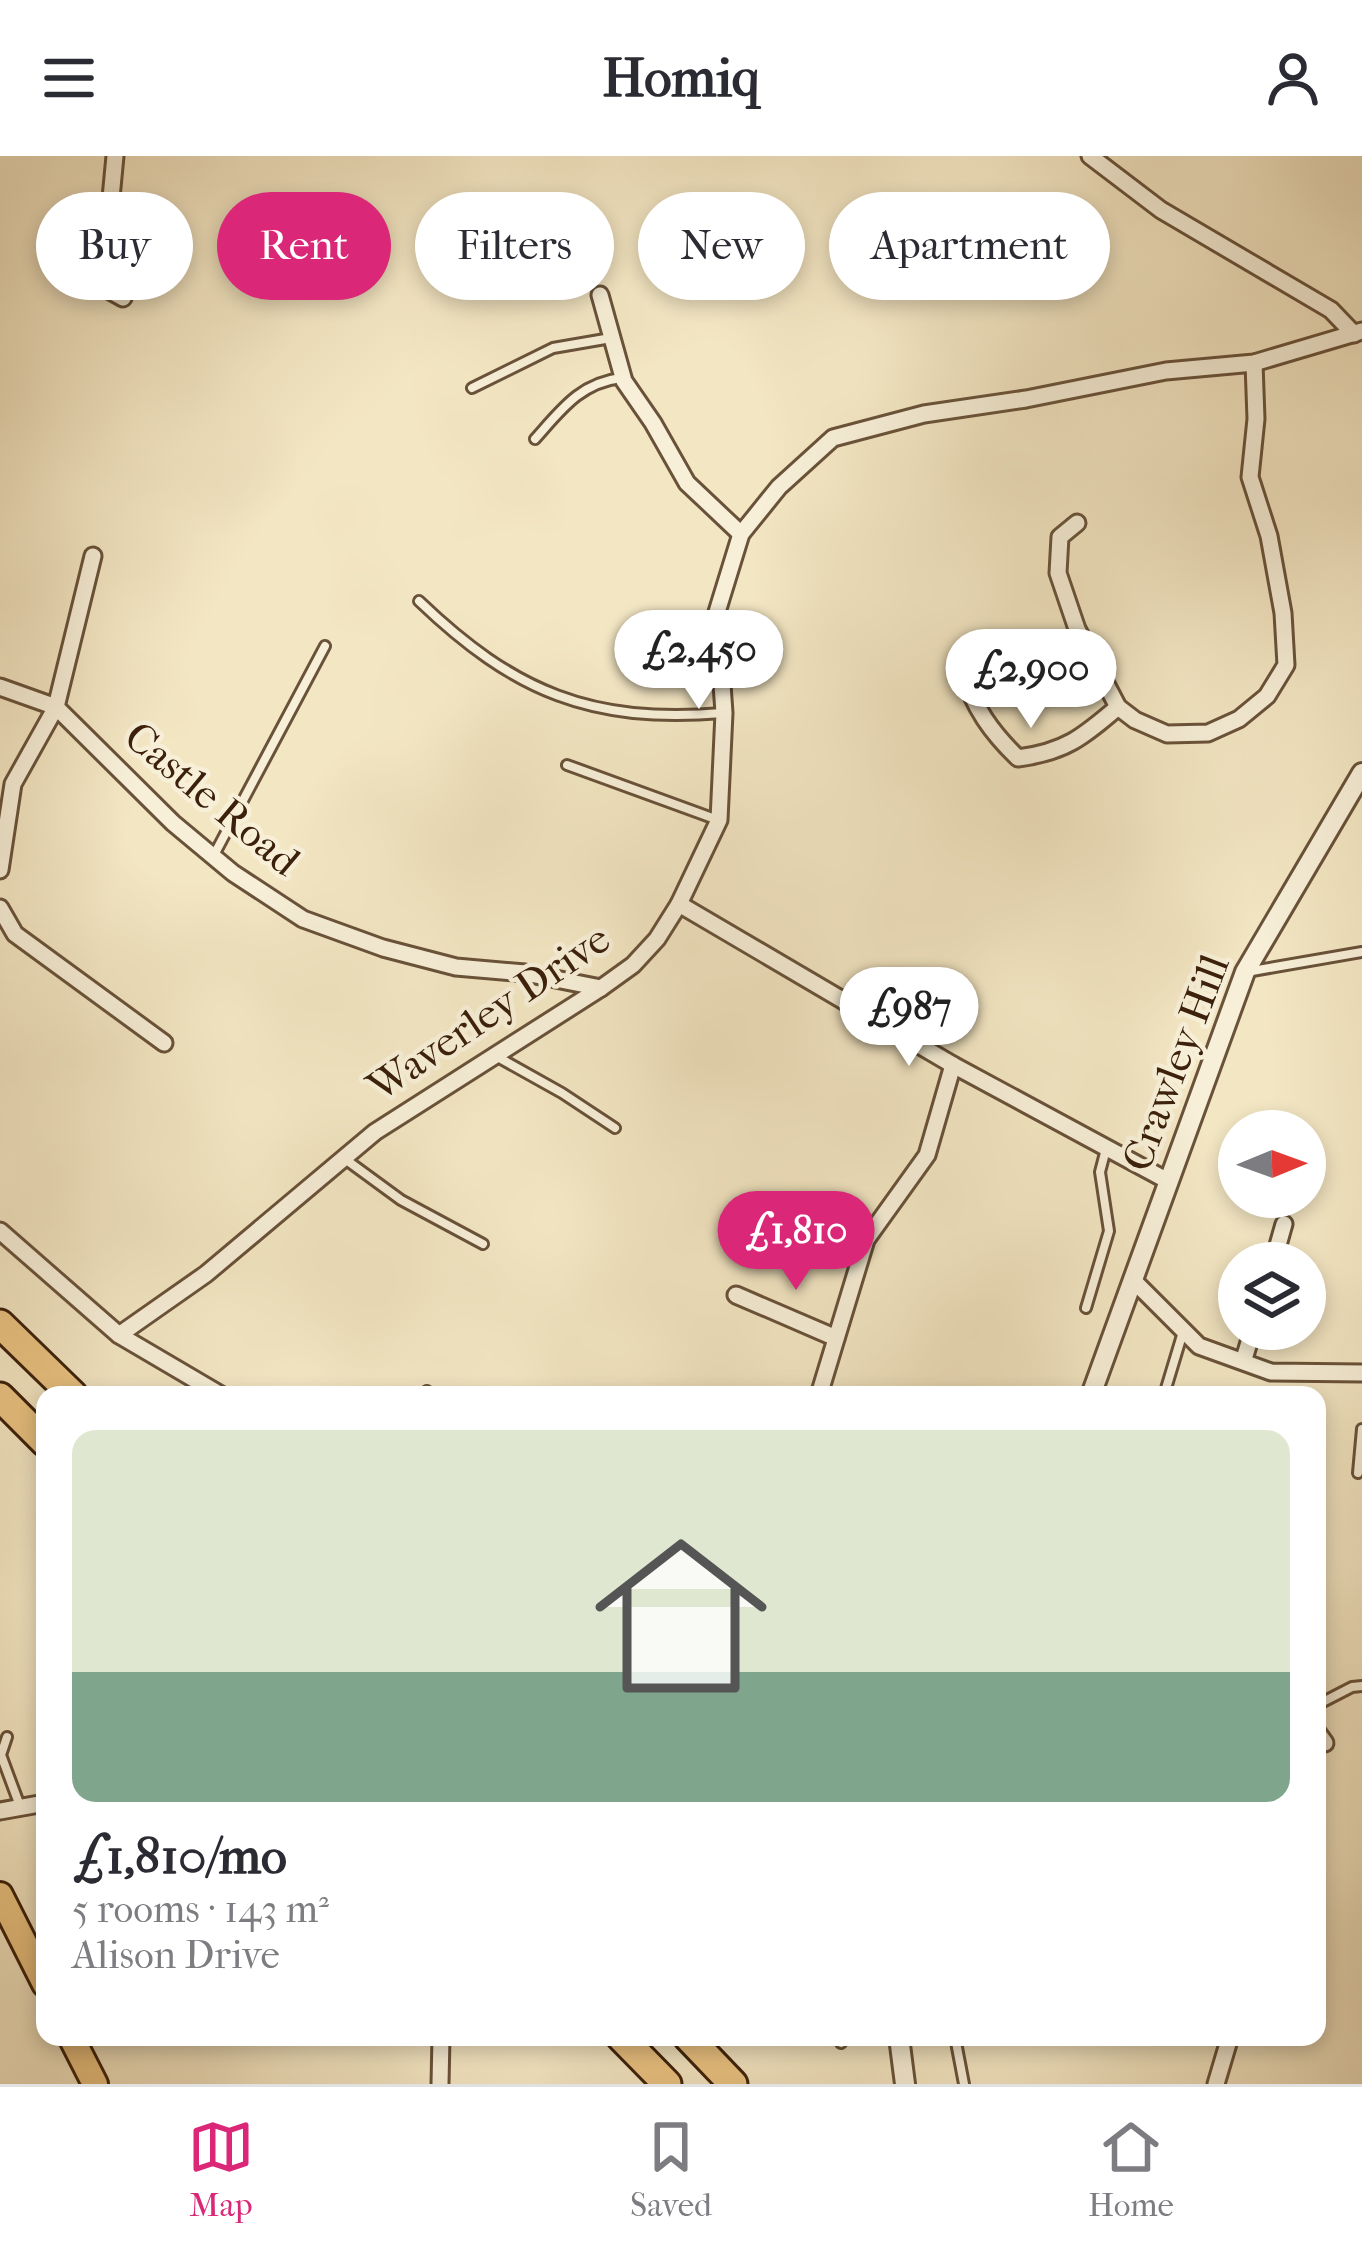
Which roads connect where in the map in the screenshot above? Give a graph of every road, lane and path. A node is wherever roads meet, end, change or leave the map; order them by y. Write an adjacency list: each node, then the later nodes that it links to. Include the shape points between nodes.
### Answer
1 (115, 156): 3 (street)
2 (1090, 156): 5 (street, via 1161,210)
3 (112, 192)
4 (602, 300): 6 (street)
5 (1358, 332): 7 (street, Waverley Drive)
6 (613, 338): 8 (street); 9 (lane, via 553,348)
7 (1254, 363): 12 (street, Waverley Drive, via 1166,370 833,438); 19 (street, via 1250,477 1269,536 1286,665 1267,696 1208,733 1167,734)
8 (623, 378): 10 (lane, via 578,392); 12 (street, via 687,483)
9 (472, 388)
10 (535, 439)
11 (1077, 523): 19 (street, via 1060,537 1058,573)
12 (741, 534): 20 (street, Waverley Drive, via 717,612)
13 (93, 556): 18 (street)
14 (419, 601): 20 (lane, via 539,690 665,718)
15 (325, 646): 24 (lane)
16 (963, 671): 19 (street, via 982,718 1018,758 1078,742)
17 (0, 687): 18 (street, Castle Road)
18 (56, 707): 24 (street, Castle Road); 25 (street, via 13,784)
19 (1118, 707)
20 (724, 713): 23 (street, Waverley Drive)
21 (567, 765): 23 (lane)
22 (1362, 773): 29 (street, Crawley Hill)
23 (719, 820): 26 (street, Waverley Drive)
24 (214, 857): 30 (street, Castle Road, via 304,920 383,948)
25 (0, 870)
26 (680, 904): 30 (street, Waverley Drive, via 633,965); 33 (street)
27 (0, 908): 31 (street, via 15,934)
28 (1362, 952): 29 (lane)
29 (1245, 972): 37 (street, Crawley Hill)
30 (601, 988): 32 (street, Waverley Drive)
31 (164, 1042)
32 (492, 1054): 34 (lane); 36 (street, Waverley Drive)
33 (953, 1065): 35 (street); 48 (street, via 927,1155 866,1240)
34 (615, 1129)
35 (1106, 1148): 37 (street); 44 (lane, via 1100,1172 1109,1231)
36 (344, 1158): 41 (lane); 47 (street, Waverley Drive, via 206,1274)
37 (1168, 1181): 42 (street, Crawley Hill)
38 (1284, 1224): 40 (street)
39 (0, 1231): 47 (street)
40 (1279, 1242)
41 (484, 1244)
42 (1132, 1279): 46 (street); 55 (street, Crawley Hill)
43 (736, 1294): 48 (street)
44 (1086, 1308)
45 (0, 1324): 52 (highway)
46 (1183, 1330): 50 (street, via 1199,1346); 56 (lane)
47 (118, 1335): 53 (street)
48 (836, 1338): 54 (street)
49 (1247, 1350): 50 (street)
50 (1244, 1359): 51 (street, via 1271,1372)
51 (1362, 1373)
52 (64, 1386)
53 (206, 1386)
54 (822, 1386)
55 (1093, 1386)
56 (1167, 1386)
57 (0, 1397): 59 (highway)
58 (1362, 1430): 60 (lane)
59 (36, 1433)
60 (1358, 1473)
61 (1362, 1686): 62 (lane)
62 (1326, 1700)
63 (7, 1737): 65 (lane, via 1,1755)
64 (36, 1804): 65 (street)
65 (20, 1806): 66 (street)
66 (0, 1811)
67 (0, 1894): 68 (main road)
68 (36, 1966)
69 (76, 2046): 76 (main road)
70 (441, 2046): 77 (street)
71 (630, 2046): 78 (highway)
72 (697, 2046): 79 (highway)
73 (899, 2046): 80 (street)
74 (957, 2046): 81 (lane)
75 (1227, 2046): 82 (street)
76 (95, 2084)
77 (440, 2084)
78 (667, 2084)
79 (733, 2084)
80 (905, 2084)
81 (964, 2084)
82 (1216, 2084)

